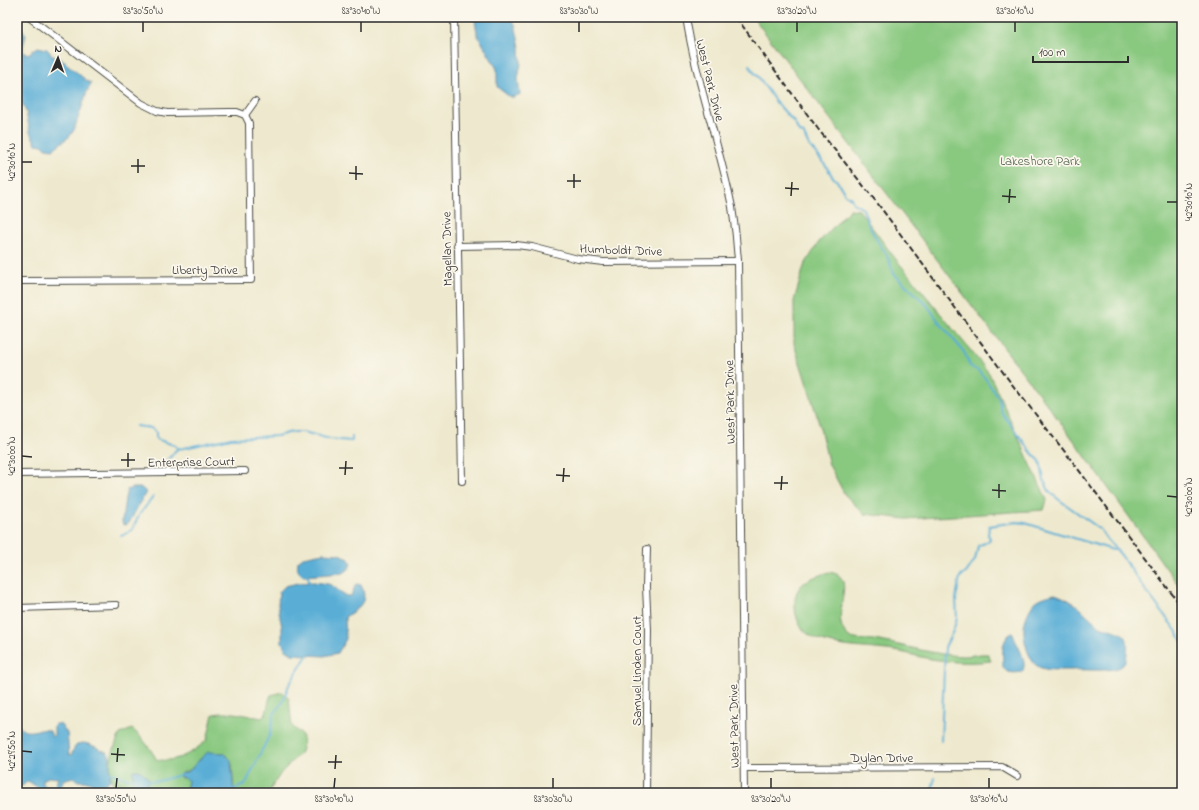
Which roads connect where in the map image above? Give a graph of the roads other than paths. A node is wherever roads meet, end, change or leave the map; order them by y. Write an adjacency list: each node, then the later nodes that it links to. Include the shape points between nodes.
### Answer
1 (29, 17): 5 (street, via 141,103 157,111 236,112)
2 (454, 17): 6 (street, Magellan Drive)
3 (686, 17): 7 (street, West Park Drive, via 693,55 732,207)
4 (255, 101): 5 (street)
5 (245, 115): 8 (street, Liberty Drive, via 249,123 251,280)
6 (457, 246): 7 (street, Humboldt Drive, via 516,245 597,261); 11 (street, Magellan Drive)
7 (738, 261): 15 (street, West Park Drive)
8 (17, 281)
9 (245, 472): 10 (street, Enterprise Court)
10 (17, 474)
11 (462, 481)
12 (647, 549): 17 (street, Samuel Linden Court)
13 (116, 605): 14 (street)
14 (17, 608)
15 (744, 768): 16 (street, Dylan Drive, via 1002,767); 18 (street, West Park Drive)
16 (1017, 776)
17 (646, 793)
18 (744, 793)

